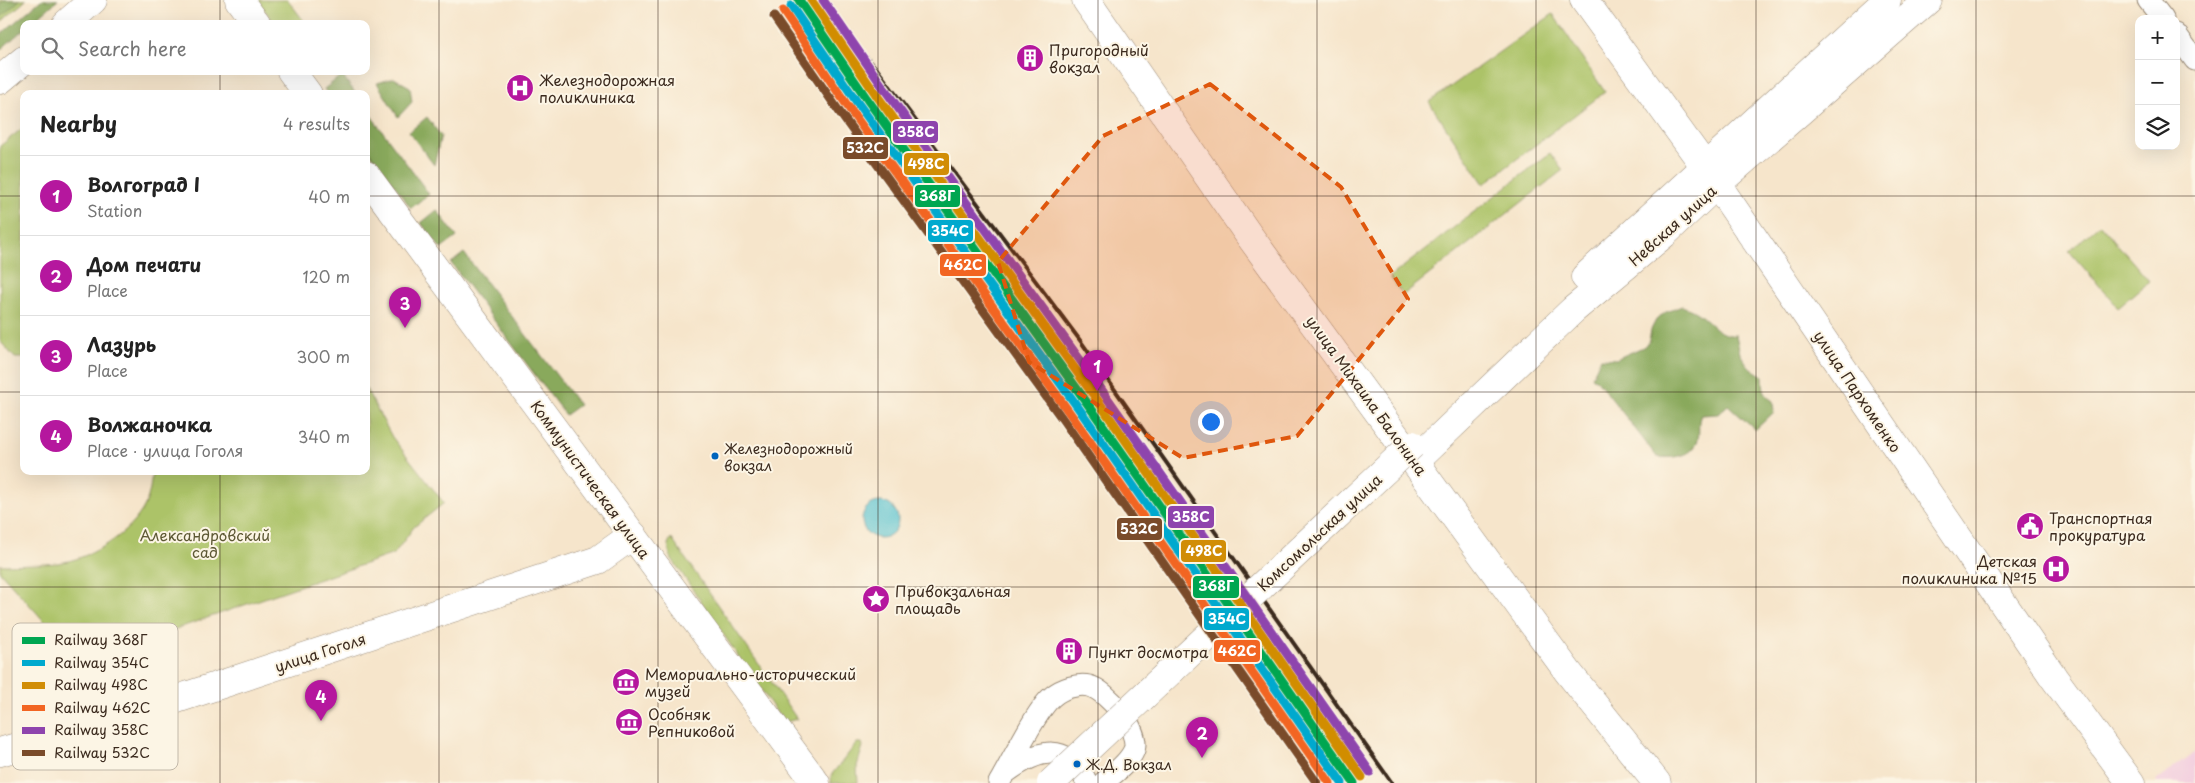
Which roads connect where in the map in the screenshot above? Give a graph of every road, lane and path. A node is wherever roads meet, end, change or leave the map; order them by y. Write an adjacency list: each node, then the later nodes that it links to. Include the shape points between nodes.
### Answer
1 (93, 0): 9 (main road)
2 (239, 0): 10 (main road)
3 (1086, 0): 30 (main road, улица Михаила Балонина, via 1254,242 1568,672)
4 (1584, 0): 17 (main road, улица Пархоменко)
5 (1886, 0): 17 (main road, Невская улица)
6 (1928, 0): 17 (main road, Невская улица)
7 (2148, 0): 8 (street)
8 (2160, 15)
9 (70, 20)
10 (254, 20)
11 (2180, 39): 12 (street)
12 (2195, 60)
13 (20, 63): 15 (main road)
14 (294, 75): 16 (main road)
15 (0, 80)
16 (305, 90)
17 (1711, 176): 19 (main road, Невская улица, via 1656,226 1574,310); 31 (main road, улица Пархоменко, via 2054,678)
18 (370, 180): 20 (main road, Коммунистическая улица)
19 (1416, 450): 26 (main road, Комсомольская улица, bridge); 27 (main road, Комсомольская улица)
20 (633, 535): 21 (main road, улица Гоголя, via 598,560); 25 (main road, Коммунистическая улица)
21 (178, 699)
22 (12, 748): 23 (main road, улица Гоголя)
23 (0, 752)
24 (1002, 778): 28 (street, via 1020,762 1043,753 1055,753 1068,756 1077,764); 29 (street, via 1052,696 1075,686 1089,686 1103,693 1118,709 1134,740 1130,758)
25 (816, 783)
26 (1051, 783)
27 (1079, 783)
28 (1087, 783)
29 (1103, 783)
30 (1658, 783)
31 (2131, 783)

